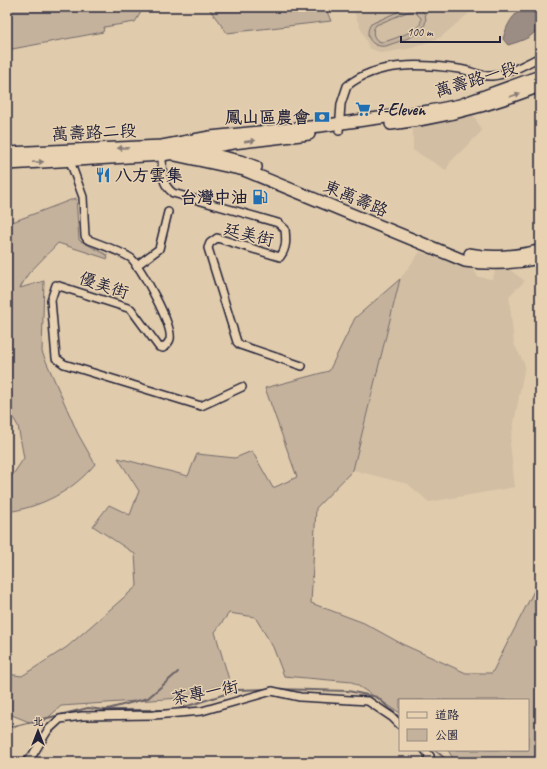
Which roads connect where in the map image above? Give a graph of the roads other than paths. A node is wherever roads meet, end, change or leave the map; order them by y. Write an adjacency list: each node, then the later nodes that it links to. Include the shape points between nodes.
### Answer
1 (540, 57): 4 (street, via 493,76 459,69 405,66 368,74 347,86 341,104)
2 (540, 76): 4 (main road, 萬壽路一段, via 460,105)
3 (540, 86): 4 (main road, 萬壽路一段, one-way to 3, via 437,118 497,102)
4 (339, 127): 5 (main road, 萬壽路一段, via 210,136); 6 (main road, 萬壽路一段, one-way to 4)
5 (183, 143): 7 (main road, 東萬壽路); 8 (main road, 萬壽路二段)
6 (233, 143): 7 (main road, 萬壽路一段); 11 (main road, via 231,147)
7 (192, 150): 8 (main road, 萬壽路一段); 11 (main road, 東萬壽路)
8 (165, 152): 9 (main road, 萬壽路二段, one-way to 9); 10 (main road, 萬壽路二段); 15 (main road, 東萬壽路, via 244,170 465,261 487,265 516,264); 17 (street, 廷美街, via 164,184 173,193 278,223 285,229 286,241 280,257 217,238 208,248 237,342)
9 (7, 153)
10 (70, 160): 12 (main road, 萬壽路二段, one-way to 10); 16 (street, 優美街, via 83,197 85,236 131,258)
11 (235, 160): 14 (main road, 東萬壽路, via 465,253 497,257)
12 (7, 164)
13 (168, 212): 16 (street, via 159,249)
14 (540, 250)
15 (540, 258)
16 (136, 266): 18 (street, 優美街, via 164,313 170,329 168,344 163,348 154,342 131,309 56,285 51,300 56,358 64,364 201,406)
17 (302, 366)
18 (242, 388)
19 (399, 724): 21 (street, 茶專一街, via 368,701 300,697 272,691 202,711 60,719 48,730)
20 (426, 751): 22 (street, via 430,756)
21 (26, 762)
22 (426, 762)

